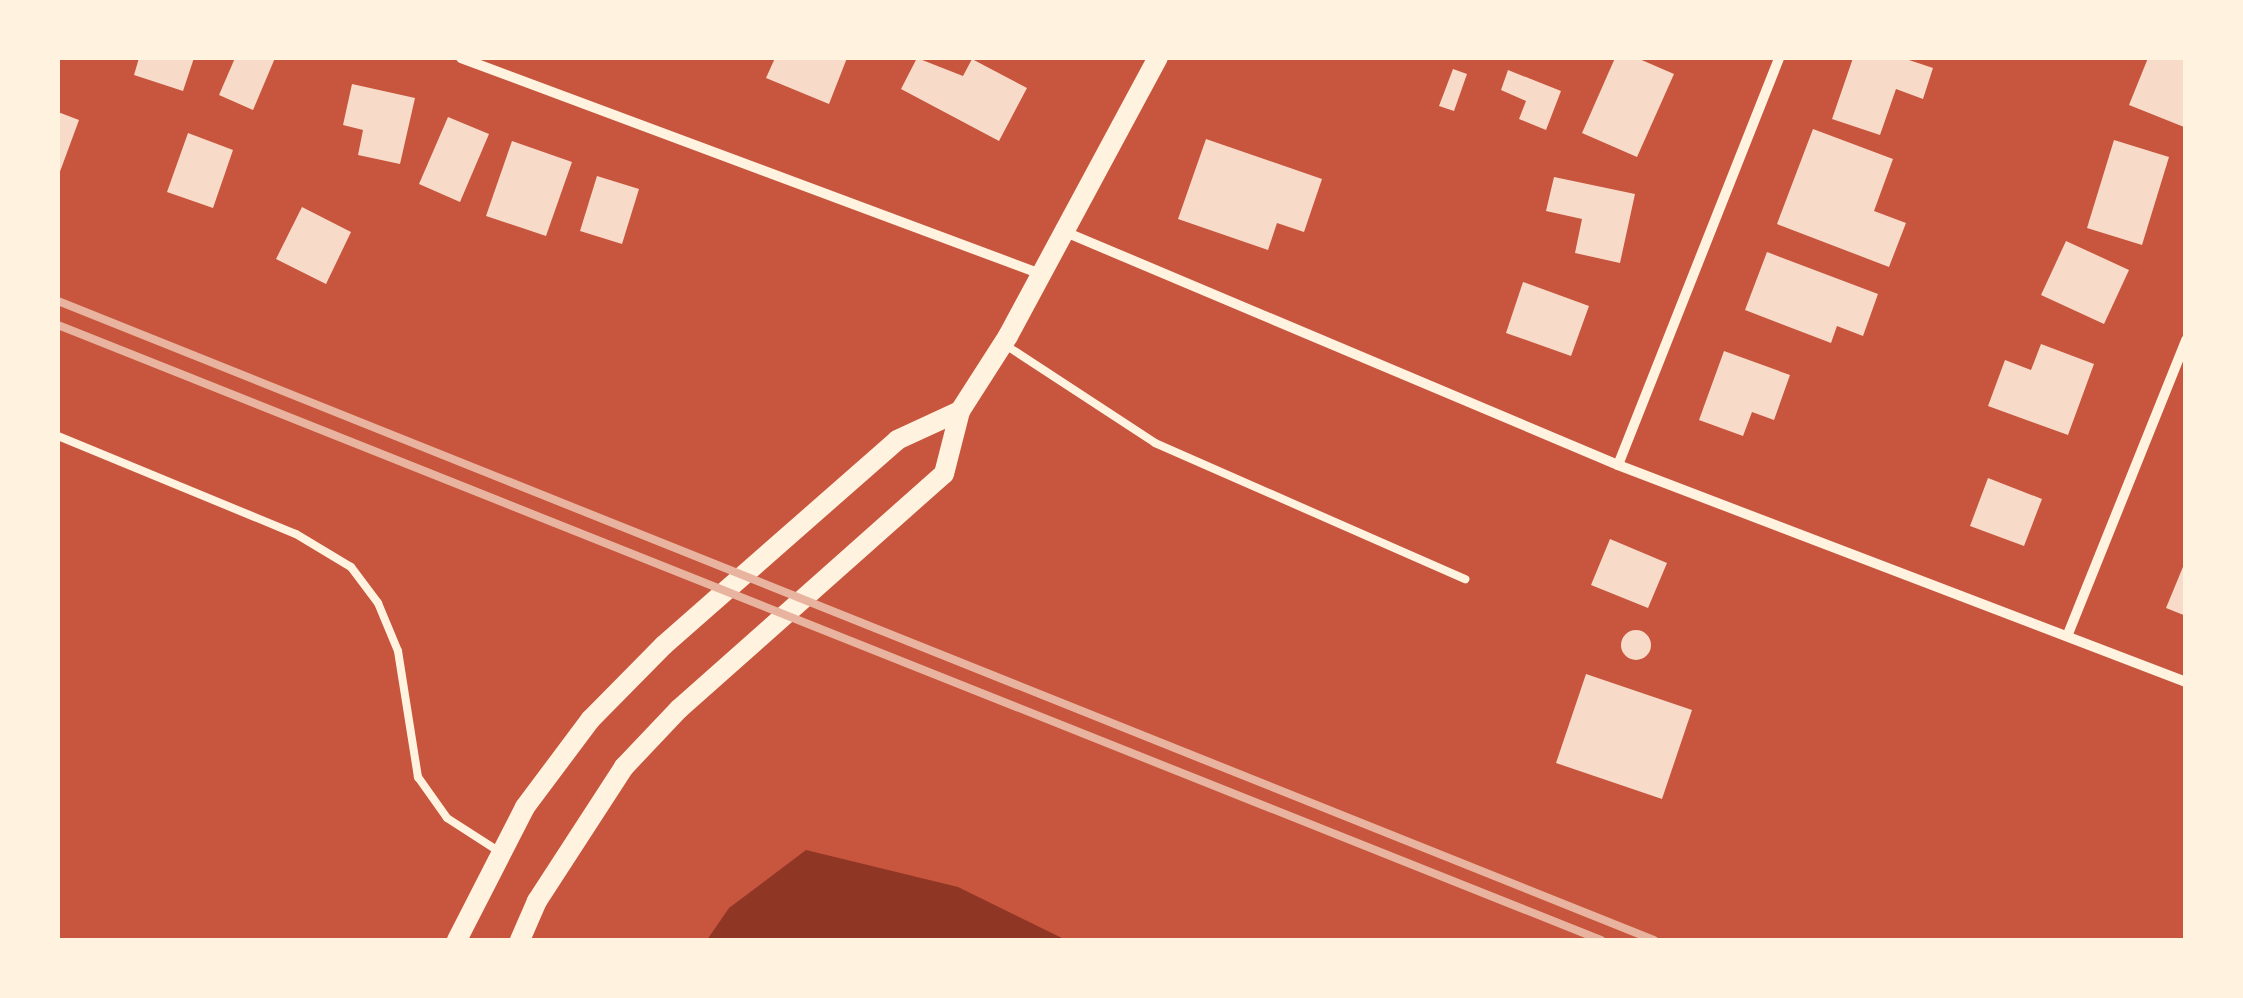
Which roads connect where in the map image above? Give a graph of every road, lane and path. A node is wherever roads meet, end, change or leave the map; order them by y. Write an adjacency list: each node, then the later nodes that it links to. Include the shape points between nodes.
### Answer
1 (461, 58): 5 (street)
2 (1158, 58): 4 (main road)
3 (1778, 58): 10 (street)
4 (1062, 231): 5 (main road); 10 (street)
5 (1042, 274): 7 (main road)
6 (2186, 340): 12 (street)
7 (1003, 344): 8 (main road); 11 (lane, via 1155,443)
8 (960, 411): 14 (main road, via 897,440 664,644 590,720); 16 (main road, via 944,474 679,709 624,767 537,901)
9 (58, 436): 14 (lane, via 296,534 351,566 378,602 398,651 418,777 447,818)
10 (1618, 465): 12 (street)
11 (1465, 579)
12 (2068, 634): 13 (street)
13 (2186, 682)
14 (500, 852): 15 (main road)
15 (458, 940)
16 (520, 940)

